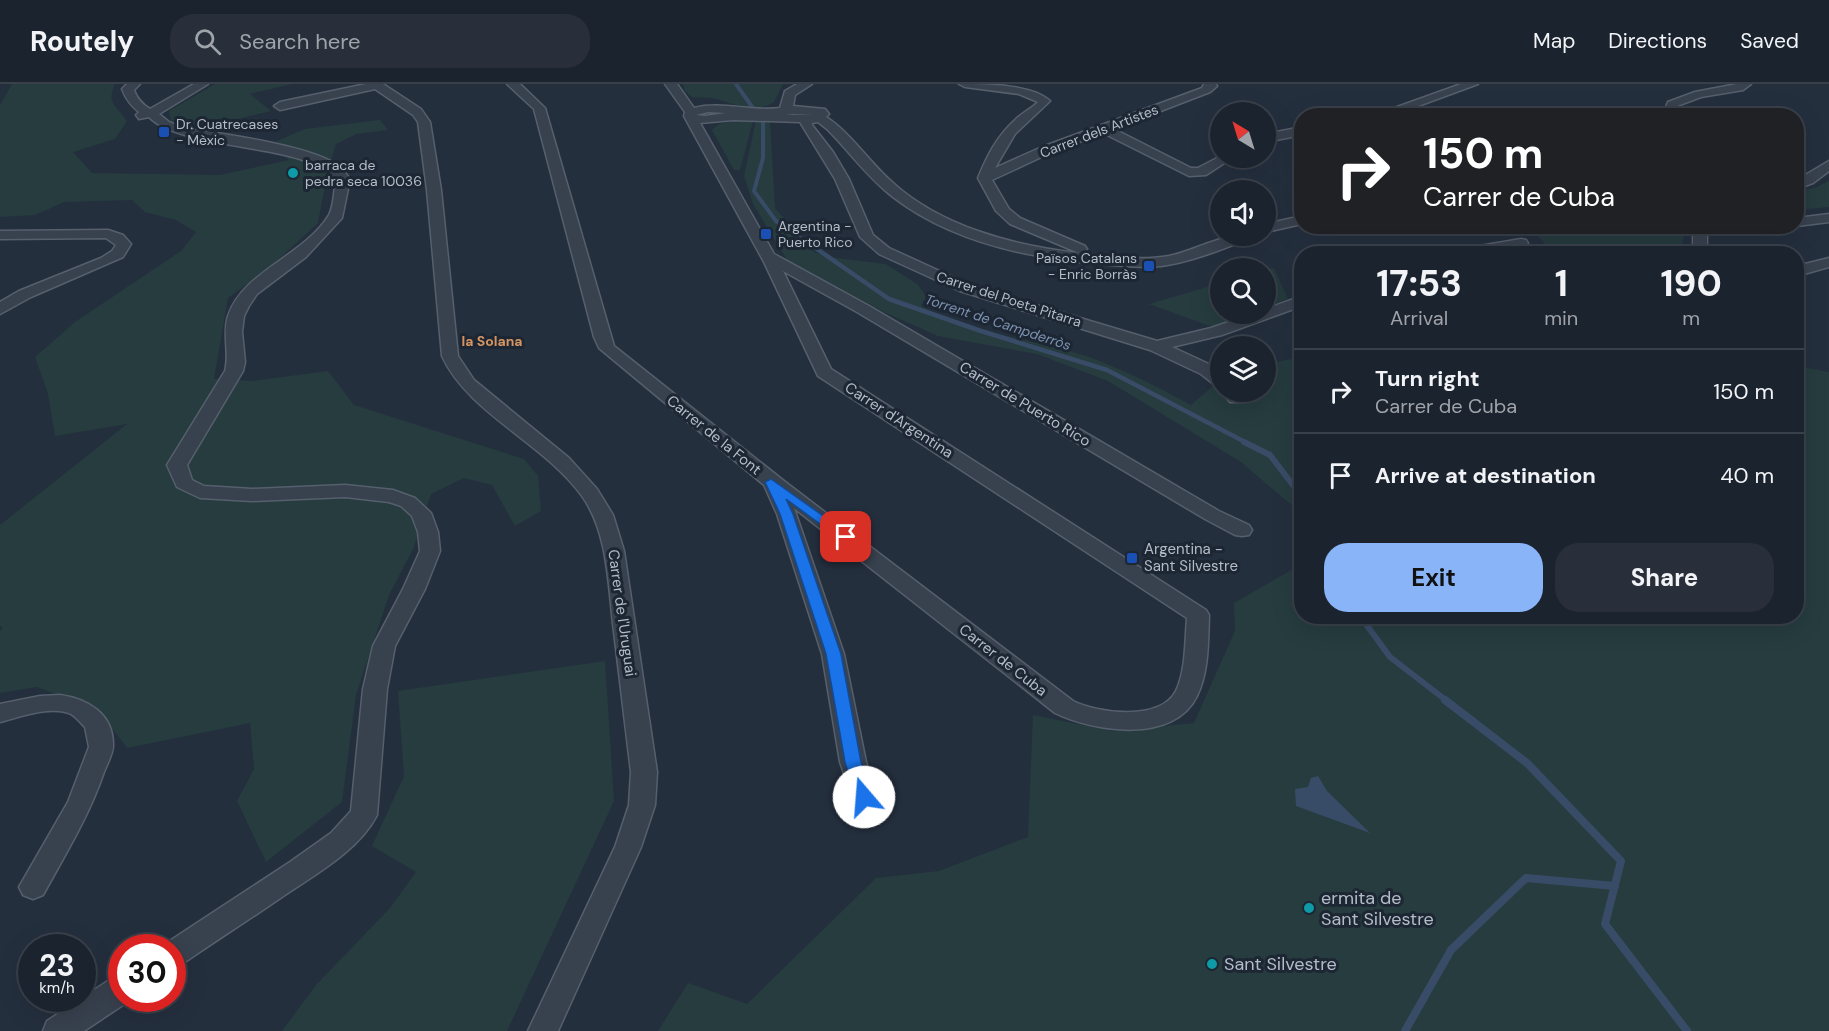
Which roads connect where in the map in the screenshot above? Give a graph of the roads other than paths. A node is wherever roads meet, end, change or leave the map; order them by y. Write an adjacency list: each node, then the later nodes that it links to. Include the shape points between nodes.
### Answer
1 (134, 84): 16 (street, via 128,89 130,95 139,108)
2 (202, 84): 16 (street)
3 (376, 84): 12 (street); 54 (street, Carrer de l'Uruguai, via 417,112 423,122 435,200 446,328 456,369 468,384 562,462 591,493 603,515 614,551 644,772 642,805 628,847)
4 (513, 84): 45 (street, Carrer de la Font, via 539,108 607,348)
5 (671, 84): 11 (street, Carrer d'Argentina)
6 (806, 84): 13 (street)
7 (965, 84): 25 (street, via 1028,93 1044,101 1006,136)
8 (1210, 84): 19 (street, Carrer dels Artistes, via 1206,90)
9 (1472, 84): 14 (street)
10 (1745, 84): 15 (street, via 1699,94)
11 (683, 102): 17 (street, Carrer d'Argentina); 18 (street)
12 (280, 106)
13 (794, 108): 18 (street); 22 (street, Carrer del Poeta Pitarra); 22 (street, Carrer del Poeta Pitarra); 36 (street, via 831,125 888,186 940,219 1003,243)
14 (1402, 108)
15 (1671, 108)
16 (153, 112): 51 (street, via 165,125 180,131 305,156 336,169 343,179 337,215 301,254 251,291 241,306 235,324 234,371 187,446 177,465 179,475 189,488 219,495 345,491 393,496 422,513 430,551 384,646 375,689 364,815 340,841)
17 (691, 115): 18 (street, Carrer d'Argentina); 18 (street)
18 (711, 118): 35 (street, Carrer d'Argentina)
19 (1102, 128): 24 (street, via 1189,172); 25 (street, Carrer dels Artistes)
20 (1294, 133): 21 (street)
21 (1276, 136)
22 (819, 141): 43 (street, Carrer del Poeta Pitarra, via 842,179 867,237 884,251 965,288)
23 (1829, 165): 26 (street)
24 (1210, 167)
25 (985, 178): 36 (street, via 1003,211 1015,221)
26 (1804, 182)
27 (1829, 218): 28 (street)
28 (1804, 221)
29 (1294, 222): 30 (street)
30 (1276, 226)
31 (0, 235): 42 (street, via 108,234 124,244 118,254 106,261 25,294)
32 (1521, 243): 34 (street)
33 (1216, 246): 36 (street, via 1168,261)
34 (1503, 246)
35 (769, 257): 39 (street, Carrer d'Argentina); 40 (street, Carrer de Puerto Rico)
36 (1107, 261)
37 (1829, 262): 38 (street)
38 (1804, 269)
39 (779, 280): 40 (street, Carrer de Puerto Rico); 47 (street, Carrer d'Argentina, via 824,372)
40 (808, 280): 46 (street, Carrer de Puerto Rico)
41 (1294, 304): 43 (street, via 1216,332)
42 (0, 309)
43 (1156, 346): 44 (street, Carrer del Poeta Pitarra)
44 (1210, 372)
45 (771, 482): 47 (street, Carrer de Cuba, via 1064,707 1080,714 1130,720 1159,716 1176,706 1185,698 1191,674); 49 (street, Carrer de la Font, via 787,514 833,654 853,762)
46 (1242, 530)
47 (1198, 615)
48 (0, 714): 50 (street, via 40,705 67,705 81,709 97,723 101,747 80,804)
49 (870, 815)
50 (33, 887)
51 (186, 946)
52 (108, 998): 53 (street)
53 (58, 1031)
54 (543, 1031)

